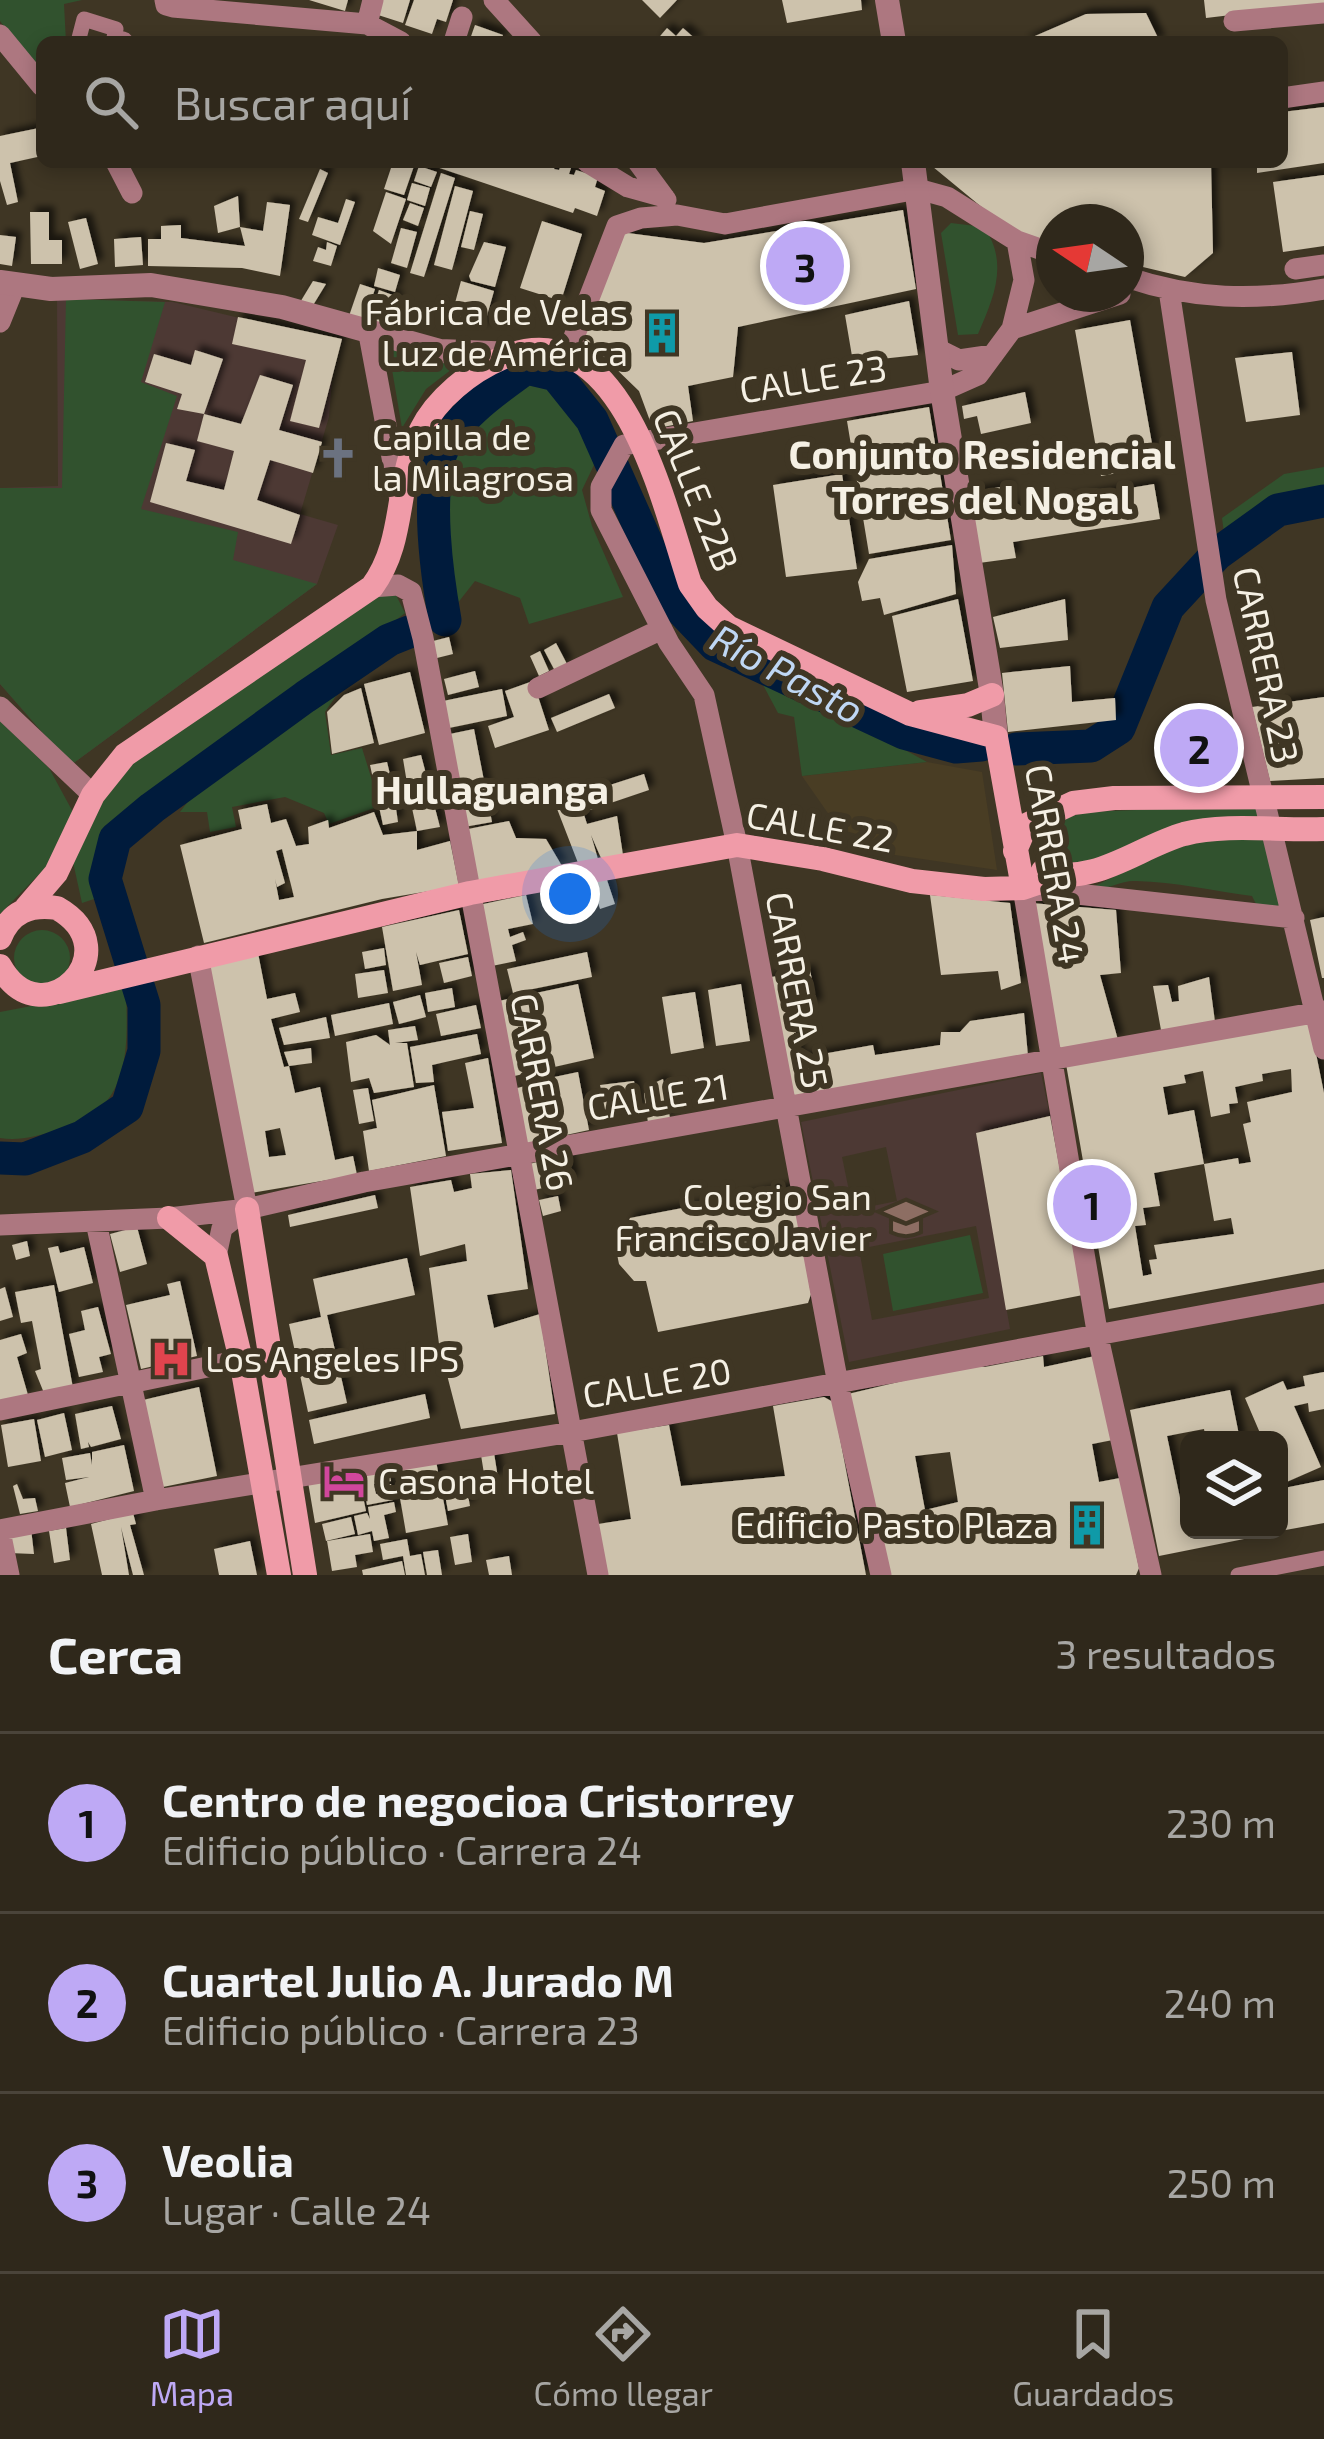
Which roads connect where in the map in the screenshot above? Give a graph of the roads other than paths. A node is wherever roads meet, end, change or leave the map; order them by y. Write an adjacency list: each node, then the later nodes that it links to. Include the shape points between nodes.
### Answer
1 (166, 0): 5 (street, via 173,8)
2 (374, 0): 9 (street)
3 (494, 0): 15 (street)
4 (887, 0): 16 (street)
5 (271, 8): 9 (street)
6 (1324, 14): 8 (street)
7 (462, 17): 14 (street)
8 (1234, 21)
9 (368, 24): 13 (street)
10 (0, 35): 17 (street)
11 (80, 36): 12 (street, via 84,19)
12 (117, 36)
13 (389, 36)
14 (456, 36)
15 (527, 36)
16 (893, 36)
17 (36, 79)
18 (1324, 92): 19 (street)
19 (1288, 97)
20 (119, 168): 25 (street)
21 (597, 168): 26 (street)
22 (642, 168): 26 (street)
23 (914, 168): 24 (street, CARRERA 24)
24 (918, 189): 26 (street, via 725,224); 27 (street, via 947,196); 40 (street, CARRERA 24)
25 (132, 194)
26 (670, 206): 42 (street, via 617,226)
27 (1017, 241): 28 (street); 39 (street, via 1024,280)
28 (1036, 248)
29 (1324, 265): 30 (street)
30 (1295, 269)
31 (1144, 282): 33 (street)
32 (8, 284): 37 (street); 38 (street, via 152,285)
33 (1159, 287): 34 (street); 35 (street, via 1267,299); 57 (street, CARRERA 23)
34 (1144, 290)
35 (1324, 290)
36 (1064, 312): 39 (street)
37 (0, 322)
38 (368, 329): 41 (street, via 440,351); 46 (street)
39 (1012, 329): 43 (street)
40 (937, 349): 43 (street, via 959,360); 44 (street, CARRERA 24)
41 (513, 354): 42 (main road); 46 (main road, via 482,367 433,410)
42 (567, 355): 45 (main road, CALLE 22B, via 629,413)
43 (993, 355): 44 (street, via 977,375)
44 (942, 391): 45 (street, CALLE 23); 50 (street, CARRERA 24)
45 (632, 443): 48 (street, CARRERA 25, via 601,488 601,510); 52 (main road, CALLE 22B, via 707,608 744,637)
46 (400, 501): 47 (main road, via 396,544)
47 (371, 587): 55 (main road, via 125,755); 65 (street, CARRERA 26, via 411,592)
48 (662, 629): 49 (street); 61 (street, CARRERA 25, via 704,695)
49 (538, 688)
50 (992, 695): 52 (main road); 53 (street, CARRERA 24)
51 (0, 706): 55 (street)
52 (910, 714): 53 (main road, CALLE 22B)
53 (996, 740): 54 (main road, CARRERA 24)
54 (1003, 783): 58 (main road, via 1021,803); 62 (main road, CARRERA 24)
55 (93, 795): 66 (main road, via 56,873)
56 (1324, 797): 57 (main road)
57 (1262, 799): 58 (main road); 60 (street, CARRERA 23)
58 (1073, 803): 62 (main road, via 1025,825)
59 (1324, 829): 60 (main road)
60 (1273, 831): 63 (main road, via 1182,835 1109,868); 67 (street, CARRERA 23)
61 (736, 845): 64 (main road, CALLE 22, via 912,881); 65 (main road, CALLE 22); 76 (street, CARRERA 25)
62 (1013, 848): 63 (main road); 64 (main road, CARRERA 24)
63 (1058, 876): 64 (main road)
64 (1023, 888): 67 (street, CALLE 22); 75 (street, CARRERA 24)
65 (470, 893): 69 (main road, CALLE 22); 77 (street, CARRERA 26)
66 (26, 908): 68 (main road); 71 (main road, via 57,908 86,942 81,972)
67 (1294, 918): 73 (street, CARRERA 23)
68 (1, 934)
69 (198, 956): 71 (main road, CALLE 22); 78 (street)
70 (0, 966): 71 (main road, via 22,991)
71 (49, 994): 72 (main road, CALLE 22)
72 (0, 1003)
73 (1320, 1012): 74 (street, CARRERA 23); 75 (street, CALLE 21)
74 (1324, 1048)
75 (1053, 1060): 76 (street, CALLE 21); 84 (street, CARRERA 24)
76 (786, 1109): 77 (street, CALLE 21); 87 (street, CARRERA 25)
77 (521, 1154): 78 (street, CALLE 21); 89 (street, CARRERA 26)
78 (247, 1209): 79 (street, CALLE 21); 82 (street, via 222,1228); 90 (main road)
79 (169, 1218): 80 (street, CALLE 21); 82 (main road)
80 (96, 1222): 81 (street, CALLE 21); 86 (street)
81 (0, 1225)
82 (216, 1256): 85 (main road)
83 (1324, 1293): 84 (street, CALLE 20)
84 (1098, 1336): 87 (street, CALLE 20); 99 (street, CARRERA 24)
85 (241, 1360): 86 (street); 90 (main road)
86 (131, 1384): 88 (street); 91 (street)
87 (838, 1384): 89 (street, CALLE 20); 98 (street, CARRERA 25)
88 (0, 1410)
89 (572, 1432): 90 (street, CALLE 20); 97 (street, CARRERA 26)
90 (275, 1481): 91 (street, CALLE 20); 95 (main road); 96 (main road)
91 (156, 1500): 92 (street, CALLE 20)
92 (0, 1531): 94 (street)
93 (1324, 1558): 100 (street)
94 (9, 1575)
95 (279, 1575)
96 (304, 1575)
97 (598, 1575)
98 (881, 1575)
99 (1151, 1575)
100 (1238, 1575)

